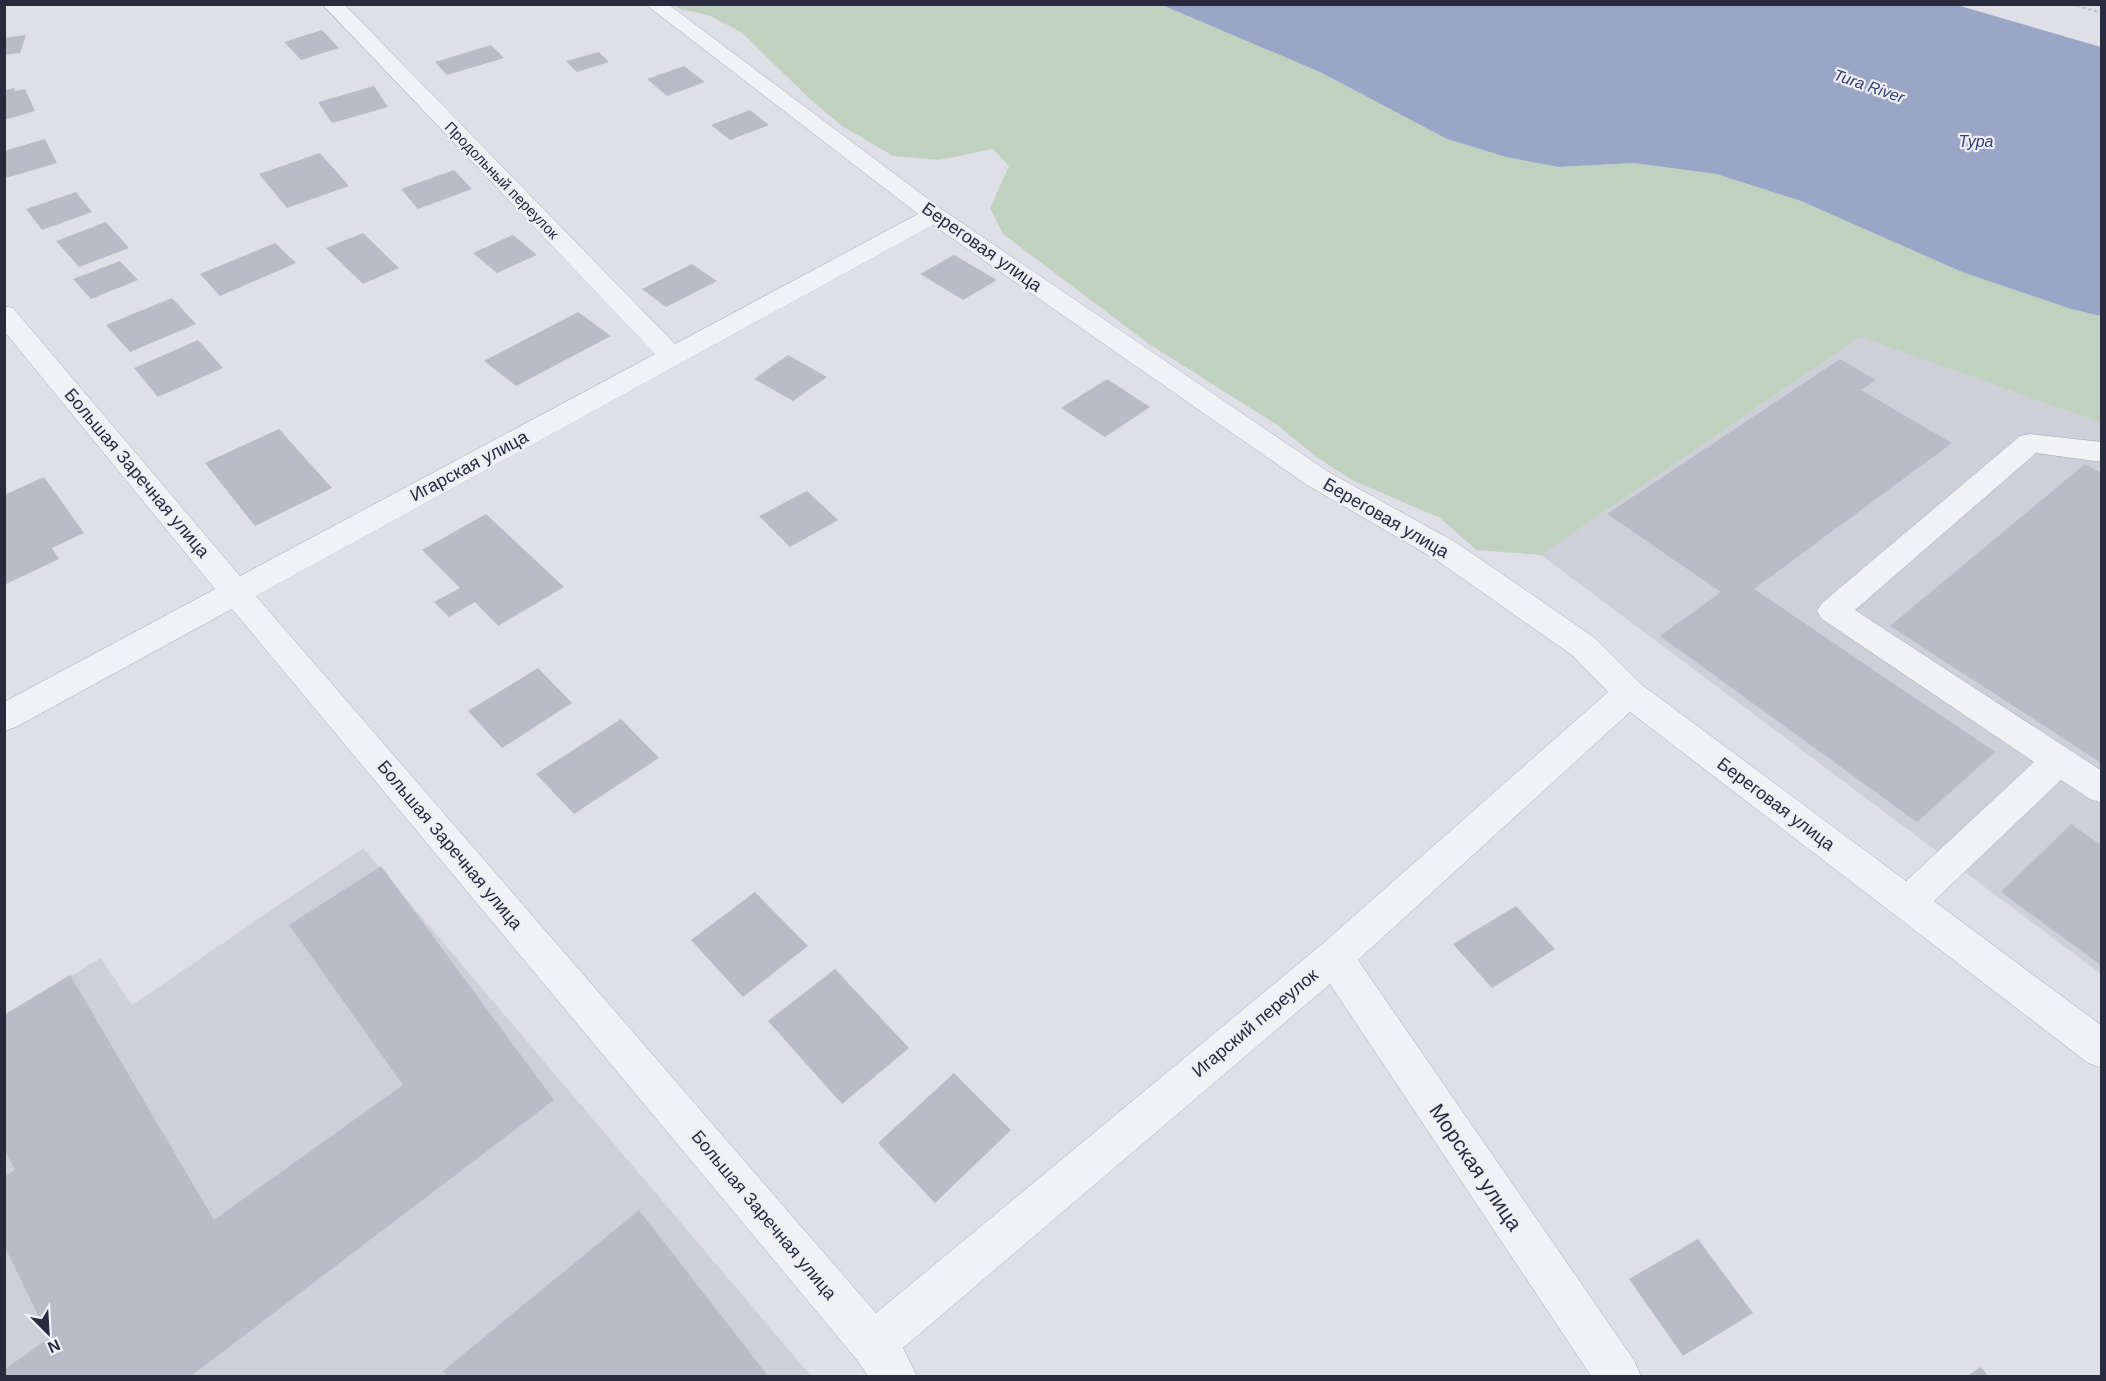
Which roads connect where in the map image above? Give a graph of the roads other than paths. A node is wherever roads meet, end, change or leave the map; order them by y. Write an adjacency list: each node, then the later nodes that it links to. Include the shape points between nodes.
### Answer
1 (332, 4): 5 (street, Продольный переулок)
2 (655, 4): 3 (street, Береговая улица)
3 (934, 215): 5 (street, Игарская улица); 8 (street, Береговая улица, via 1317,478 1446,551 1584,647)
4 (4, 314): 7 (street, Большая Заречная улица)
5 (672, 357): 7 (street, Игарская улица)
6 (2102, 453): 10 (street, via 2030,443 1833,611)
7 (236, 593): 9 (street, Игарская улица); 15 (street, Большая Заречная улица)
8 (1629, 693): 12 (street, Береговая улица); 13 (street, Игарский переулок)
9 (4, 718)
10 (2058, 761): 11 (street); 12 (street)
11 (2102, 789)
12 (1907, 903): 14 (street, Береговая улица)
13 (1334, 957): 15 (street, Игарский переулок); 17 (street, Морская улица)
14 (2102, 1050)
15 (873, 1344): 16 (street, Большая Заречная улица)
16 (894, 1377)
17 (1618, 1377)

